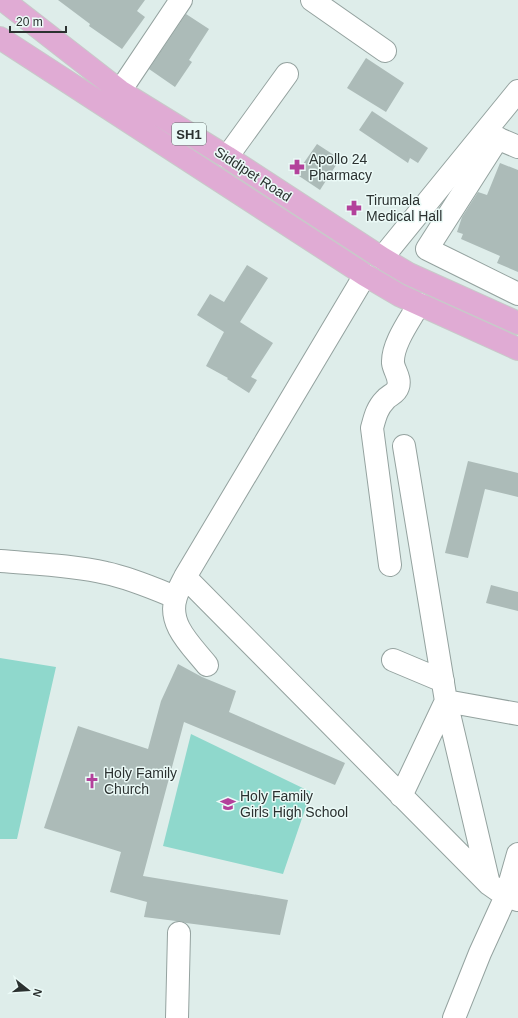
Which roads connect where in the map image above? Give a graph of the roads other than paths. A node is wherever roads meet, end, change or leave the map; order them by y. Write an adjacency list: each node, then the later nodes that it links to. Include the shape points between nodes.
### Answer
1 (3, 0): 7 (main road, Siddipet Road / SH1)
2 (181, 0): 7 (street)
3 (312, 0): 5 (street)
4 (0, 38): 13 (main road, Siddipet Road / SH1)
5 (385, 51)
6 (287, 74): 11 (street)
7 (120, 91): 11 (main road, Siddipet Road / SH1)
8 (518, 91): 9 (street)
9 (491, 135): 10 (street); 12 (street); 14 (street, via 427,249)
10 (518, 147)
11 (227, 157): 12 (main road, Siddipet Road / SH1)
12 (382, 258): 13 (main road); 16 (main road, Siddipet Road / SH1, via 409,274)
13 (365, 275): 15 (main road, Siddipet Road / SH1); 21 (street)
14 (518, 294)
15 (419, 304): 17 (main road, Siddipet Road / SH1); 20 (street, via 395,348 393,364 398,387 376,411 372,428)
16 (518, 323)
17 (518, 349)
18 (404, 446): 25 (street)
19 (0, 561): 22 (street, via 106,572)
20 (390, 565)
21 (186, 577): 22 (street); 27 (street)
22 (175, 597): 24 (street, via 173,613 176,626)
23 (393, 660): 25 (street)
24 (207, 665)
25 (444, 691): 26 (street); 27 (street); 29 (street)
26 (518, 714)
27 (401, 796): 29 (street)
28 (518, 854): 30 (street)
29 (489, 884): 30 (street)
30 (512, 898): 33 (street, via 480,953)
31 (179, 933): 32 (street)
32 (177, 1018)
33 (454, 1018)

